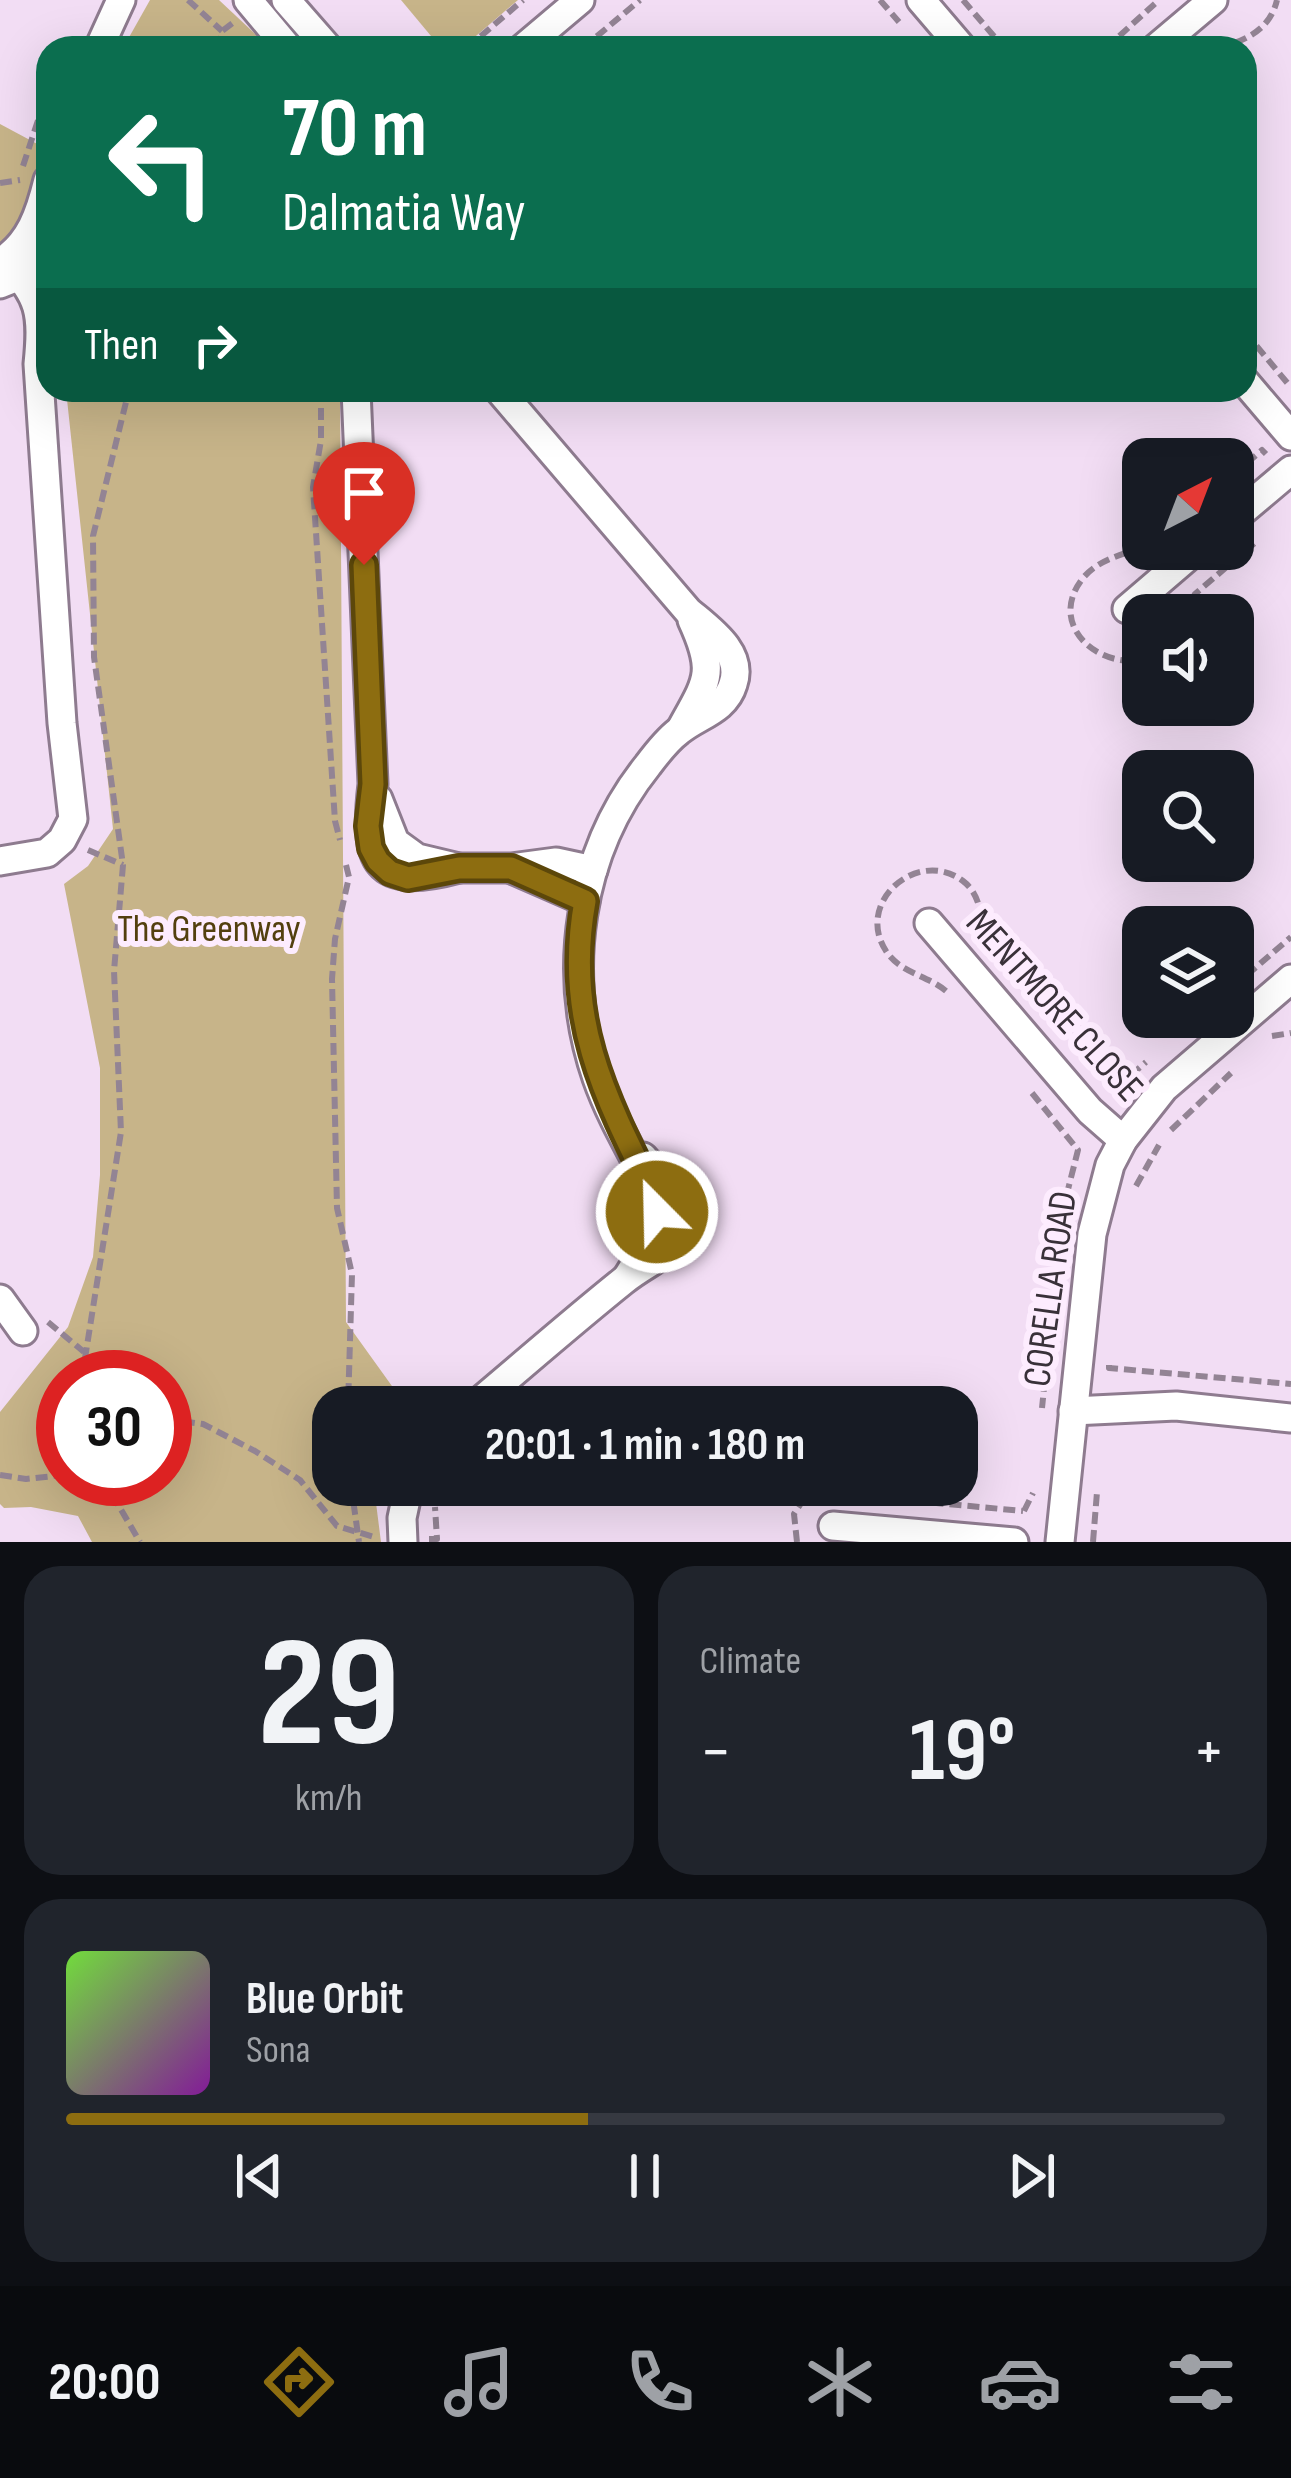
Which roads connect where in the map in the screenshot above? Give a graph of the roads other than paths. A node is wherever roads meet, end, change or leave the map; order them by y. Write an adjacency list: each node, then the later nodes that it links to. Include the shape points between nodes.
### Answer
1 (122, 0): 8 (street)
2 (135, 0): 9 (street)
3 (248, 0): 10 (street)
4 (286, 0): 11 (street)
5 (580, 0): 12 (street)
6 (921, 0): 13 (street)
7 (1213, 0): 14 (street)
8 (105, 36)
9 (106, 36)
10 (278, 36)
11 (318, 36)
12 (538, 36)
13 (952, 36)
14 (1170, 36)
15 (36, 219): 16 (street)
16 (8, 274): 17 (street)
17 (36, 358)
18 (1257, 396): 22 (street)
19 (41, 402): 27 (street, via 73,820 47,853)
20 (357, 402): 28 (street, via 373,784 395,842 417,858)
21 (510, 402): 29 (street, via 719,637 735,666 722,703 682,728 628,793)
22 (1291, 436)
23 (1291, 470): 24 (street)
24 (1254, 501)
25 (1172, 570): 26 (street)
26 (1144, 594)
27 (0, 861)
28 (511, 868): 29 (street, via 556,862); 30 (street)
29 (593, 870): 30 (street)
30 (585, 901): 36 (street, via 582,1016 598,1082 657,1212 651,1243 628,1276)
31 (928, 922): 33 (street, MENTMORE CLOSE)
32 (1291, 980): 33 (street, CORELLA ROAD, via 1164,1088)
33 (1123, 1139): 37 (street, CORELLA ROAD, via 1094,1219)
34 (0, 1299): 35 (street)
35 (23, 1331)
36 (498, 1386)
37 (1075, 1396): 38 (street); 43 (street, CORELLA ROAD)
38 (1291, 1418)
39 (405, 1506): 41 (street)
40 (832, 1526): 42 (street)
41 (403, 1542)
42 (1014, 1542)
43 (1060, 1542)

